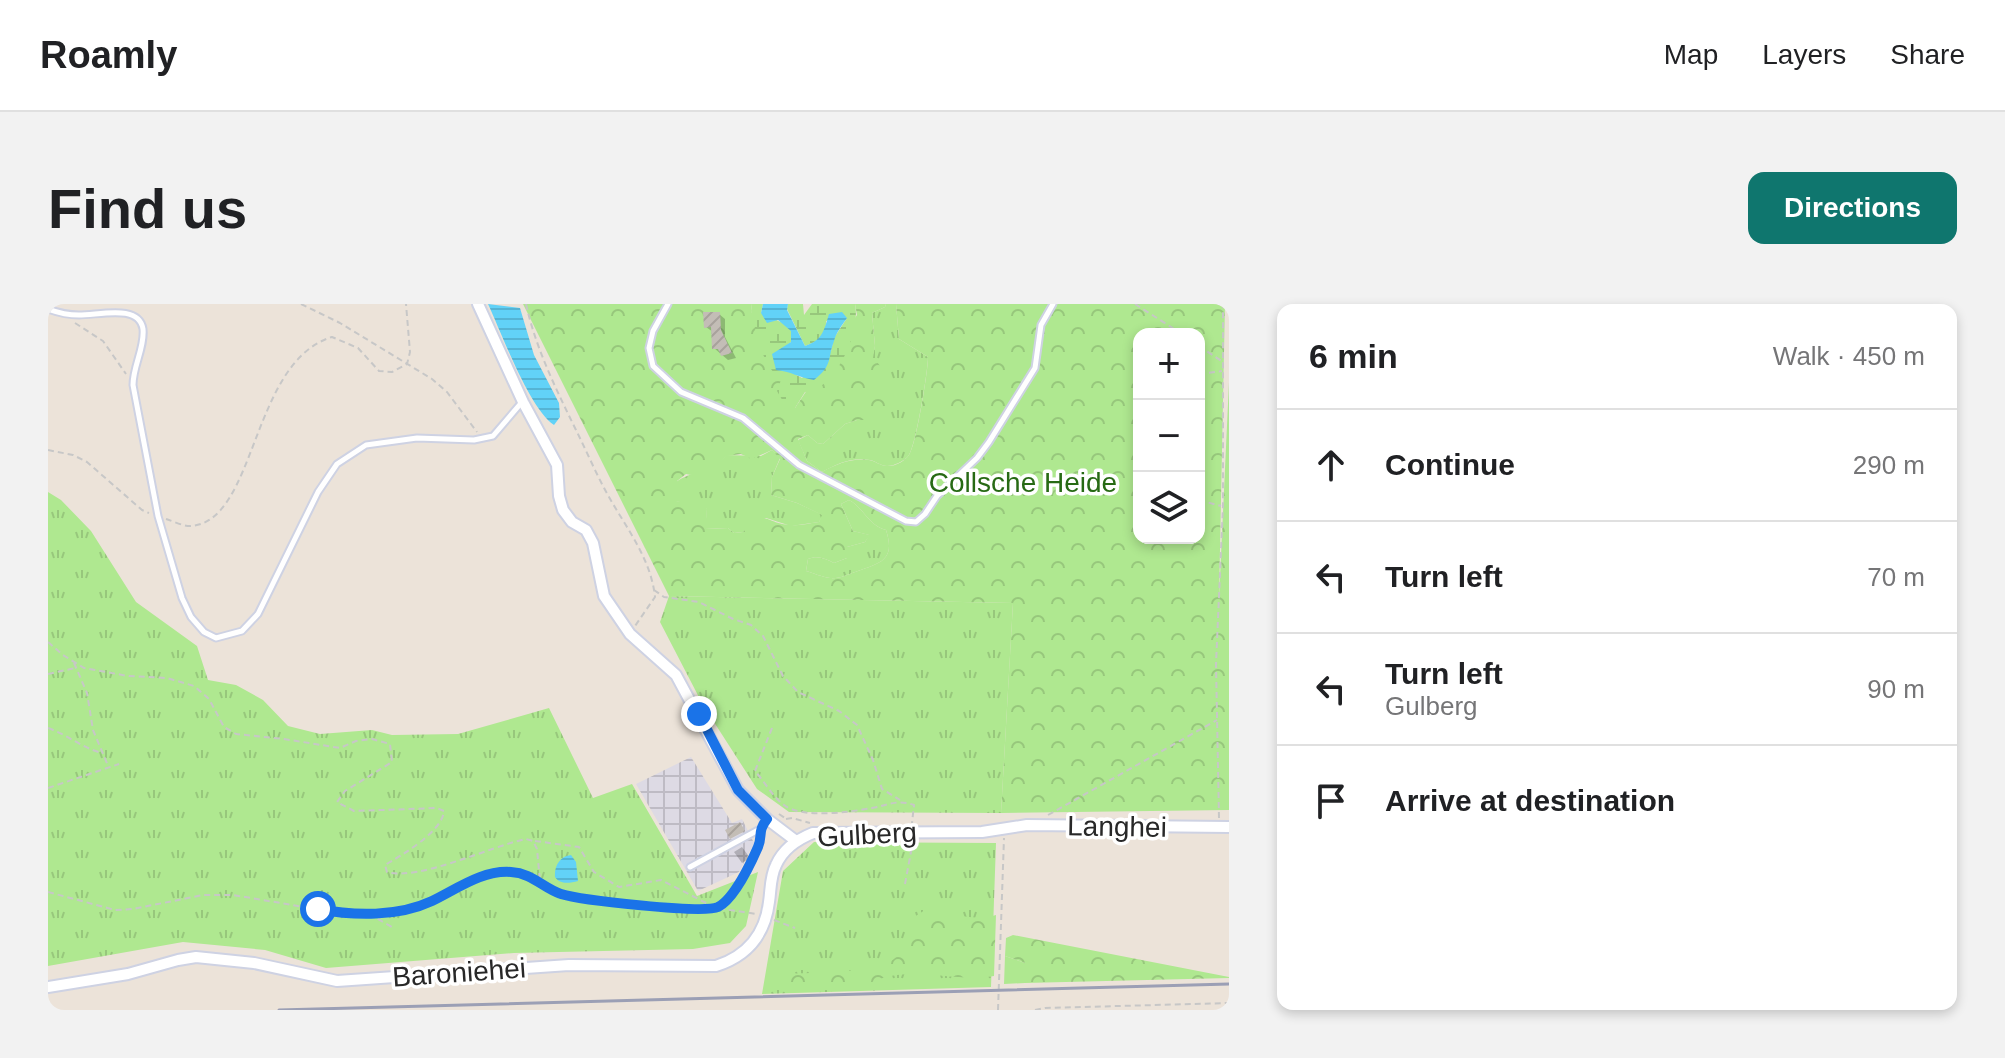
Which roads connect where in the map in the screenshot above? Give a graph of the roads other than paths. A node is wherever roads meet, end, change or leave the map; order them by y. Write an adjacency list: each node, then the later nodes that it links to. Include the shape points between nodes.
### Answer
1 (126, 304): 6 (lane)
2 (478, 304): 7 (street, Gulberg)
3 (668, 304): 4 (lane, via 649,348 653,366 681,392 743,418 799,465 916,522 989,442 1035,368 1041,325)
4 (1053, 304)
5 (48, 309): 6 (lane, via 64,315)
6 (131, 311): 7 (lane, via 141,320 144,333 133,385 158,516 191,617 216,638 242,631 258,614 337,464 366,445 493,436)
7 (523, 402): 8 (street, Gulberg, via 557,465 563,510 593,543 604,596 630,634 676,675 738,790)
8 (767, 819): 11 (street, Gulberg); 12 (lane, via 760,829)
9 (1229, 827): 10 (street, Langhei)
10 (1005, 829): 11 (street, Gulberg, via 813,833)
11 (796, 841): 13 (street, Baroniehei, via 777,862 761,934 732,961 716,966 569,965 337,981 196,957)
12 (690, 867)
13 (48, 987)

